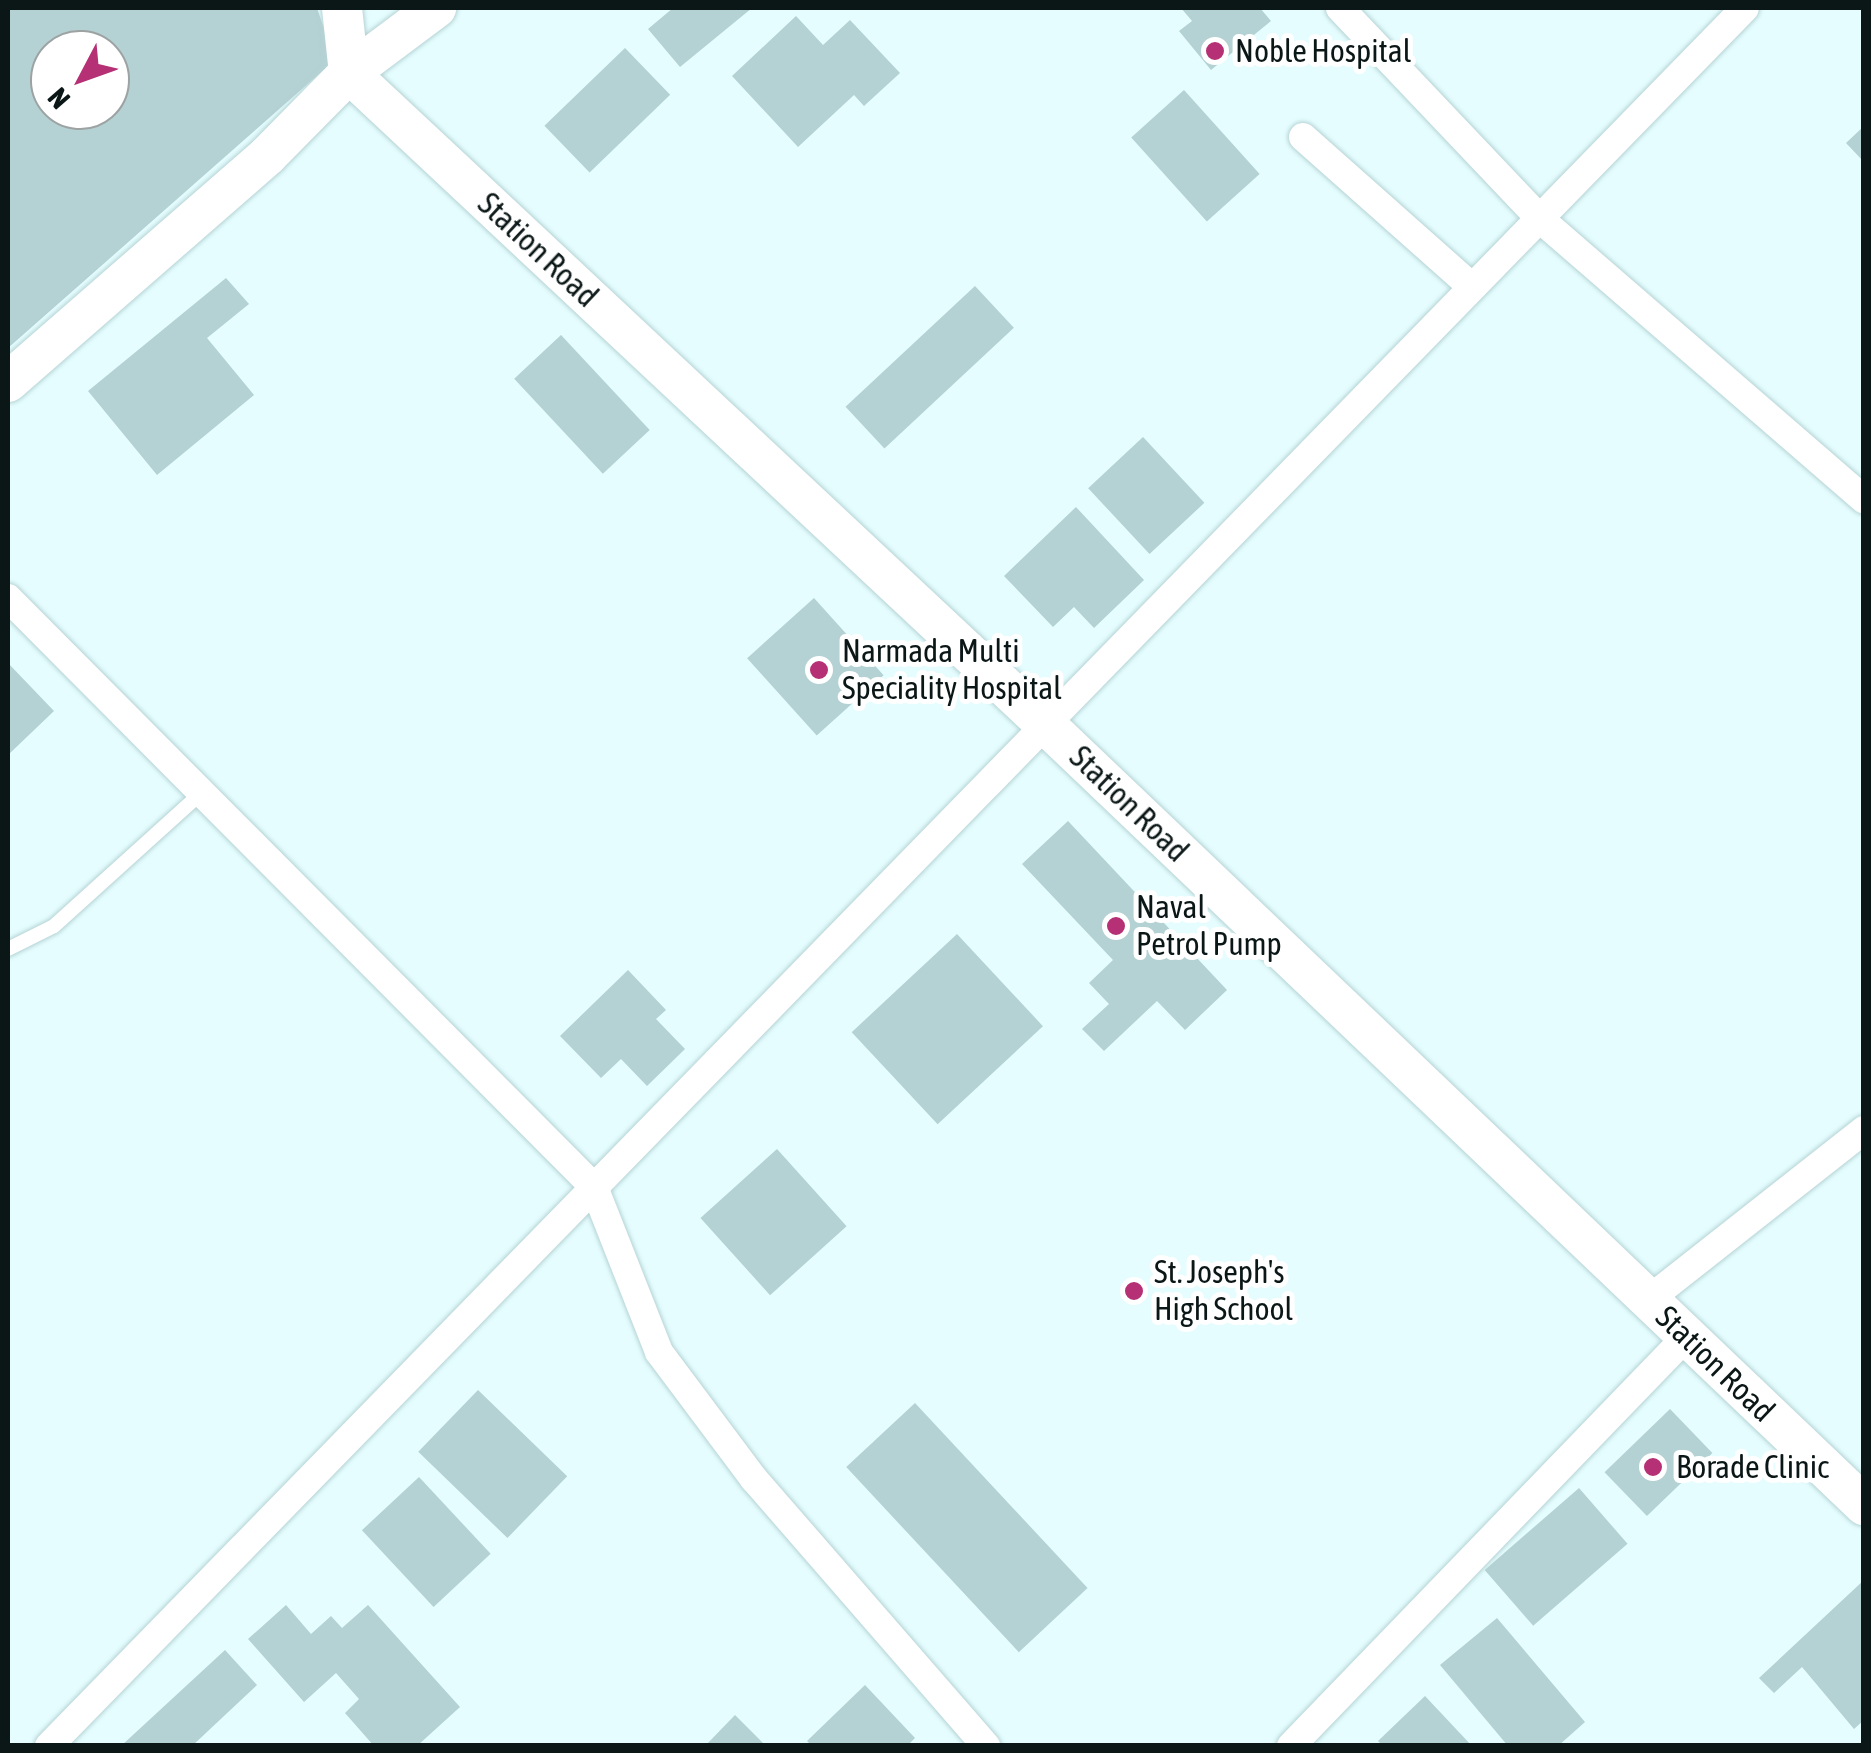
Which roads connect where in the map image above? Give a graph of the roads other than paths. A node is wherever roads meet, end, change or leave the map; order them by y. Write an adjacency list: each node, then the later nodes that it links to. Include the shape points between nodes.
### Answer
1 (342, 8): 5 (main road)
2 (436, 8): 5 (main road)
3 (1340, 8): 7 (street)
4 (1745, 8): 7 (street)
5 (348, 73): 9 (main road, via 268,155); 12 (main road, Station Road)
6 (1302, 137): 8 (street)
7 (1540, 218): 8 (street); 10 (street)
8 (1472, 287): 12 (street)
9 (8, 382)
10 (1862, 496)
11 (8, 598): 13 (street)
12 (1046, 724): 16 (street); 17 (main road, Station Road)
13 (201, 793): 14 (lane, via 54,926); 16 (street)
14 (8, 949)
15 (1864, 1130): 17 (street)
16 (594, 1188): 20 (street); 21 (street, via 658,1352 754,1479)
17 (1648, 1300): 18 (main road, Station Road)
18 (1686, 1337): 19 (main road, Station Road); 22 (street)
19 (1864, 1505)
20 (49, 1746)
21 (986, 1746)
22 (1291, 1746)

